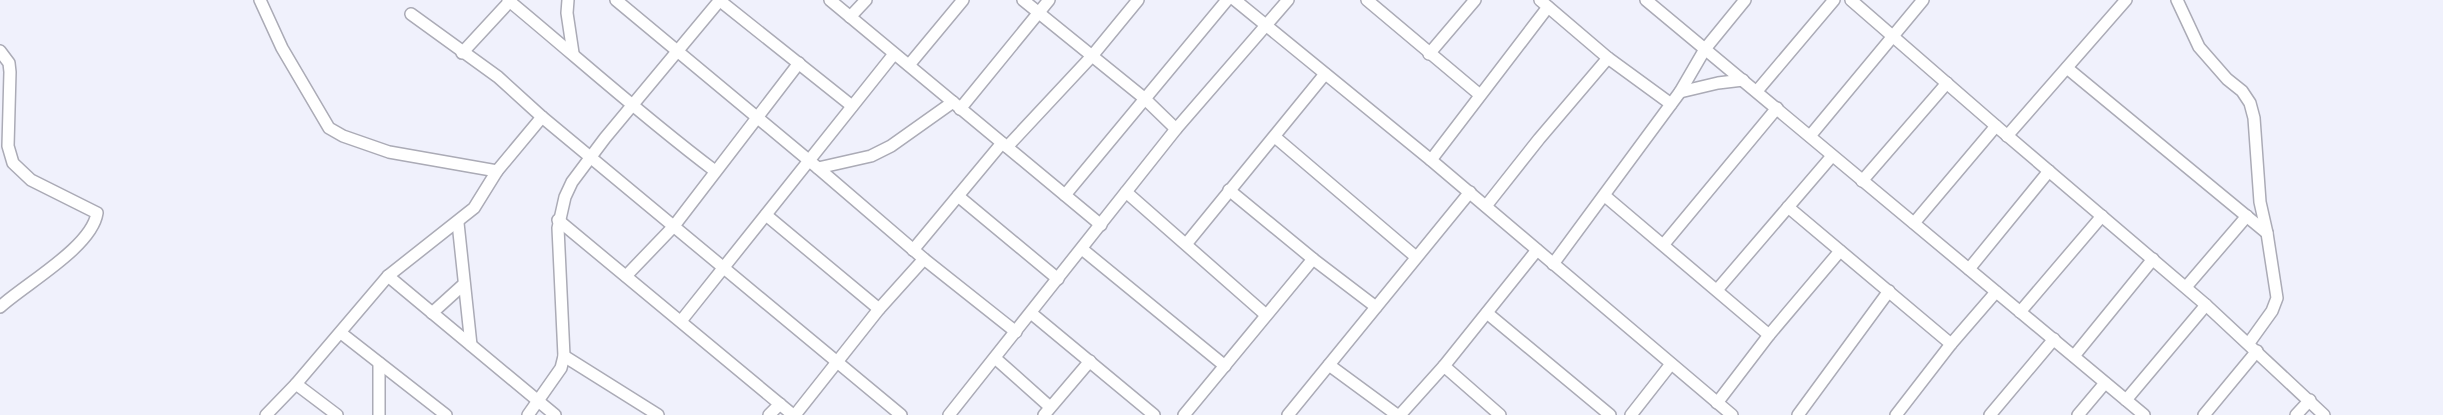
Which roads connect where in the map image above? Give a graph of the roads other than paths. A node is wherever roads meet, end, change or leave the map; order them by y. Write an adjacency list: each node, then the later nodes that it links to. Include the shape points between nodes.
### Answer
1 (260, 0): 68 (street, via 282,48 329,128 389,152)
2 (509, 0): 35 (street); 36 (street)
3 (568, 0): 36 (street)
4 (616, 0): 34 (street)
5 (720, 0): 34 (street); 41 (street)
6 (830, 0): 29 (street)
7 (866, 0): 29 (street)
8 (962, 0): 42 (street)
9 (1023, 0): 27 (street)
10 (1049, 0): 27 (street)
11 (1138, 0): 39 (street)
12 (1227, 0): 50 (street)
13 (1235, 0): 30 (street)
14 (1288, 0): 30 (street)
15 (1367, 0): 26 (street)
16 (1386, 0): 26 (street)
17 (1475, 0): 38 (street)
18 (1745, 0): 32 (street)
19 (1834, 0): 47 (street)
20 (1851, 0): 31 (street)
21 (1923, 0): 31 (street)
22 (2126, 0): 43 (street)
23 (2178, 0): 88 (street, via 2199,47 2250,102 2260,202)
24 (1651, 1): 32 (street)
25 (1544, 4): 40 (street); 49 (street)
26 (1378, 9): 38 (street)
27 (1038, 13): 39 (street); 54 (street)
28 (410, 14): 35 (street)
29 (850, 17): 37 (street)
30 (1266, 25): 44 (street); 59 (street)
31 (1894, 36): 46 (street); 60 (street)
32 (1705, 49): 45 (street); 48 (street)
33 (0, 51): 111 (street, via 9,63 8,146 13,163 31,180 97,213 74,249)
34 (677, 51): 52 (street); 57 (street)
35 (462, 53): 56 (street, via 498,78)
36 (573, 53): 52 (street)
37 (894, 54): 42 (street); 53 (street)
38 (1429, 54): 49 (street)
39 (1092, 56): 50 (street); 63 (street)
40 (1608, 58): 51 (street); 78 (street)
41 (798, 63): 53 (street); 57 (street)
42 (908, 65): 54 (street)
43 (2067, 68): 61 (street); 82 (street)
44 (1325, 74): 62 (street); 66 (street)
45 (1743, 80): 47 (street); 48 (street)
46 (1947, 83): 58 (street); 71 (street)
47 (1757, 91): 55 (street)
48 (1680, 92): 51 (street)
49 (1480, 95): 66 (street)
50 (1144, 98): 59 (street); 75 (street)
51 (1671, 104): 77 (street)
52 (631, 105): 65 (street); 69 (street)
53 (852, 106): 67 (street)
54 (956, 106): 63 (street); 67 (street, via 871,156)
55 (1777, 108): 60 (street); 90 (street)
56 (542, 118): 65 (street); 68 (street)
57 (756, 118): 67 (street); 69 (street)
58 (1996, 126): 61 (street); 85 (street)
59 (1176, 129): 73 (street)
60 (1810, 136): 64 (street)
61 (2007, 136): 70 (street)
62 (1275, 137): 72 (street); 95 (street)
63 (1004, 145): 75 (street); 76 (street)
64 (1832, 156): 71 (street); 79 (street)
65 (590, 157): 83 (street, via 572,182); 87 (street)
66 (1432, 160): 74 (street)
67 (814, 164): 80 (street); 92 (street)
68 (497, 171): 84 (street, via 474,208)
69 (716, 171): 87 (street)
70 (2049, 171): 81 (street); 101 (street)
71 (1862, 180): 85 (street)
72 (1229, 190): 89 (street); 97 (street)
73 (1126, 192): 86 (street); 89 (street)
74 (1470, 192): 78 (street); 95 (street)
75 (1065, 195): 86 (street)
76 (958, 196): 92 (street); 104 (street)
77 (1605, 196): 90 (street); 99 (street)
78 (1486, 206): 93 (street)
79 (1788, 207): 94 (street); 107 (street)
80 (766, 215): 100 (street); 113 (street)
81 (2102, 216): 98 (street); 114 (street)
82 (2247, 216): 88 (street); 106 (street)
83 (558, 220): 103 (street); 127 (street)
84 (458, 223): 102 (street); 105 (street)
85 (1914, 223): 101 (street)
86 (1100, 225): 91 (street)
87 (674, 226): 100 (street); 103 (street)
88 (2267, 232): 126 (street, via 2277,298)
89 (1187, 243): 118 (street)
90 (1664, 244): 107 (street)
91 (1082, 249): 104 (street); 135 (street)
92 (913, 250): 96 (street)
93 (1537, 250): 99 (street); 117 (street)
94 (1840, 251): 108 (street); 122 (street)
95 (1416, 257): 112 (street)
96 (924, 259): 113 (street); 121 (street)
97 (1313, 259): 112 (street); 118 (street)
98 (2153, 259): 106 (street); 128 (street)
99 (1553, 264): 133 (street)
100 (724, 267): 119 (street); 132 (street)
101 (1969, 268): 109 (street)
102 (388, 276): 115 (street); 120 (street)
103 (626, 276): 119 (street)
104 (1058, 279): 116 (street)
105 (464, 284): 115 (street); 125 (street)
106 (2186, 287): 110 (street)
107 (1717, 290): 122 (street)
108 (1889, 291): 124 (street); 164 (street)
109 (1996, 292): 114 (street); 124 (street)
110 (2206, 305): 126 (street); 139 (street)
111 (0, 306)
112 (1376, 307): 134 (street)
113 (879, 309): 132 (street)
114 (2020, 312): 123 (street)
115 (432, 313): 125 (street)
116 (1031, 313): 121 (street); 130 (street)
117 (1486, 313): 136 (street); 161 (street)
118 (1266, 315): 135 (street)
119 (681, 321): 143 (street)
120 (341, 332): 131 (street); 138 (street)
121 (1016, 332): 129 (street)
122 (1769, 335): 142 (street)
123 (2054, 339): 128 (street); 166 (street)
124 (1952, 344): 165 (street)
125 (471, 345): 141 (street)
126 (2253, 347): 140 (street); 169 (street)
127 (564, 356): 141 (street); 151 (street)
128 (2074, 356): 137 (street)
129 (995, 358): 144 (street); 155 (street)
130 (1090, 361): 144 (street); 156 (street)
131 (379, 363): 147 (street); 148 (street)
132 (836, 363): 153 (street); 154 (street)
133 (1671, 364): 142 (street); 162 (street)
134 (1329, 365): 158 (street); 159 (street)
135 (1225, 366): 157 (street)
136 (1444, 366): 159 (street); 160 (street)
137 (2105, 383): 139 (street); 167 (street)
138 (296, 384): 145 (street); 146 (street)
139 (2126, 400): 168 (street)
140 (2310, 400): 170 (street); 171 (street)
141 (538, 402): 149 (street); 150 (street)
142 (1717, 403): 163 (street)
143 (780, 404): 152 (street); 153 (street)
144 (1047, 411)
145 (266, 415)
146 (337, 415)
147 (379, 415)
148 (446, 415)
149 (528, 415)
150 (555, 415)
151 (658, 415)
152 (769, 415)
153 (794, 415)
154 (901, 415)
155 (949, 415)
156 (1154, 415)
157 (1184, 415)
158 (1288, 415)
159 (1399, 415)
160 (1500, 415)
161 (1610, 415)
162 (1631, 415)
163 (1732, 415)
164 (1798, 415)
165 (1896, 415)
166 (1990, 415)
167 (2078, 415)
168 (2144, 415)
169 (2204, 415)
170 (2296, 415)
171 (2324, 415)

